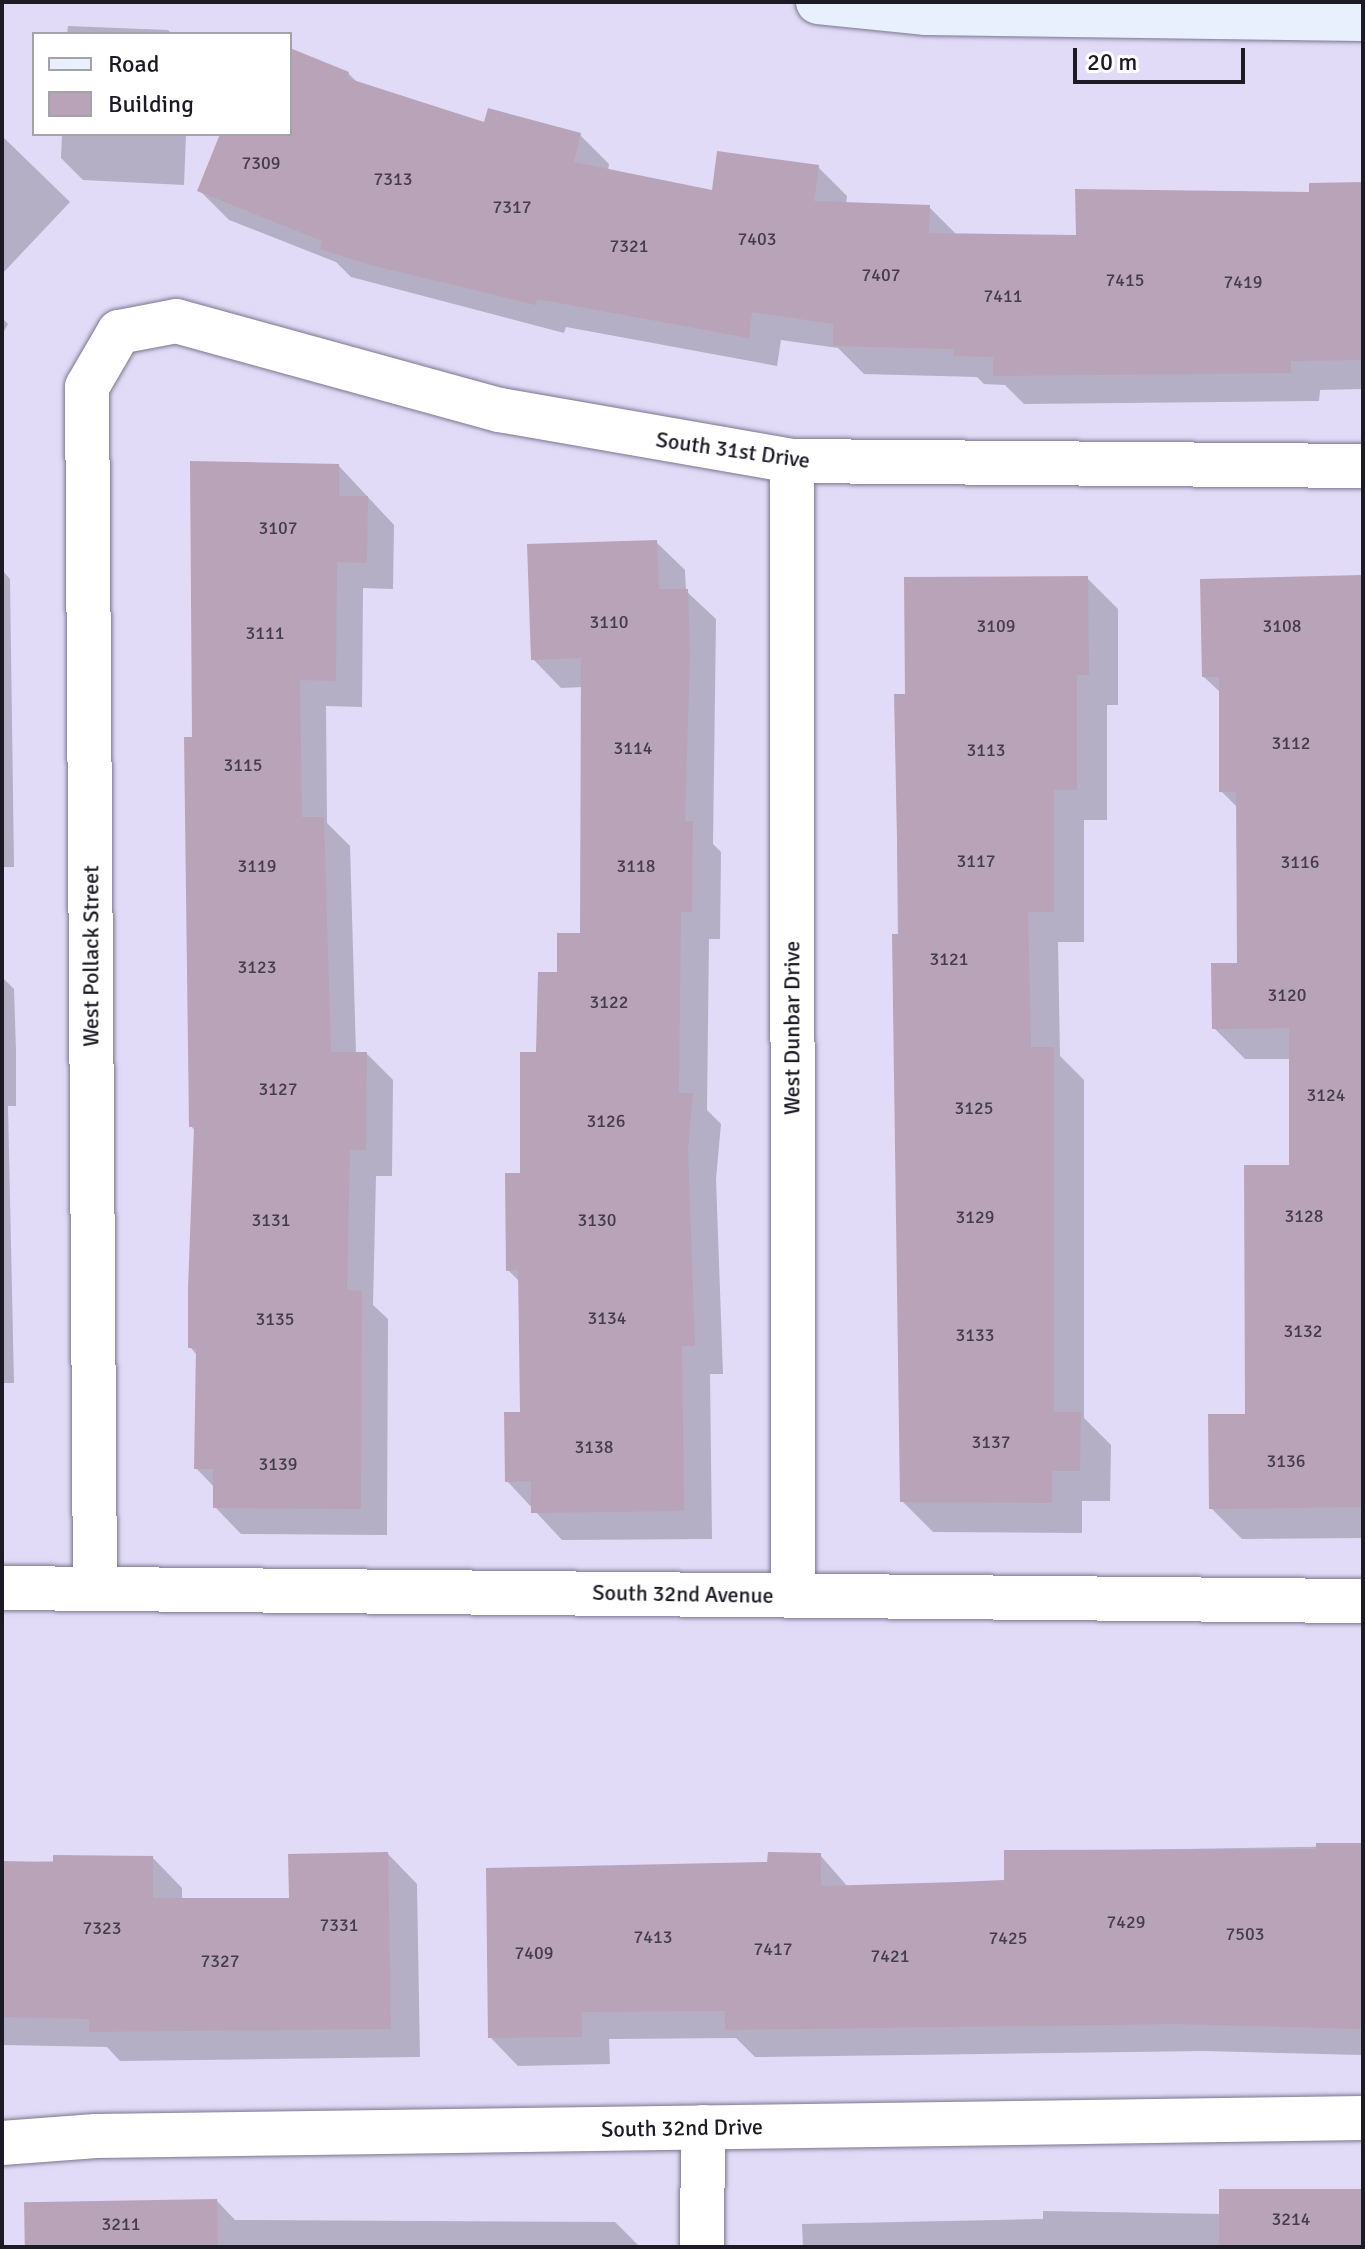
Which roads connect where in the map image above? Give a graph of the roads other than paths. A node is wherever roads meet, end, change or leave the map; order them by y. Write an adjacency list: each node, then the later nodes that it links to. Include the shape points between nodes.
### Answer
1 (818, 2): 2 (street, via 926,13)
2 (1122, 10): 3 (street)
3 (1363, 19)
4 (119, 332): 5 (street, South 31st Drive, via 176,321 500,410); 8 (street, West Pollack Street, via 87,387)
5 (792, 461): 6 (street, South 31st Drive); 9 (street, West Dunbar Drive)
6 (1363, 466)
7 (2, 1588): 8 (street, South 32nd Avenue)
8 (95, 1589): 9 (street, South 32nd Avenue)
9 (793, 1595): 10 (street, South 32nd Avenue)
10 (1363, 1601)
11 (1363, 2118): 12 (street, South 32nd Drive)
12 (703, 2127): 13 (street, South 32nd Drive, via 96,2136); 14 (street)
13 (2, 2143)
14 (702, 2247)

